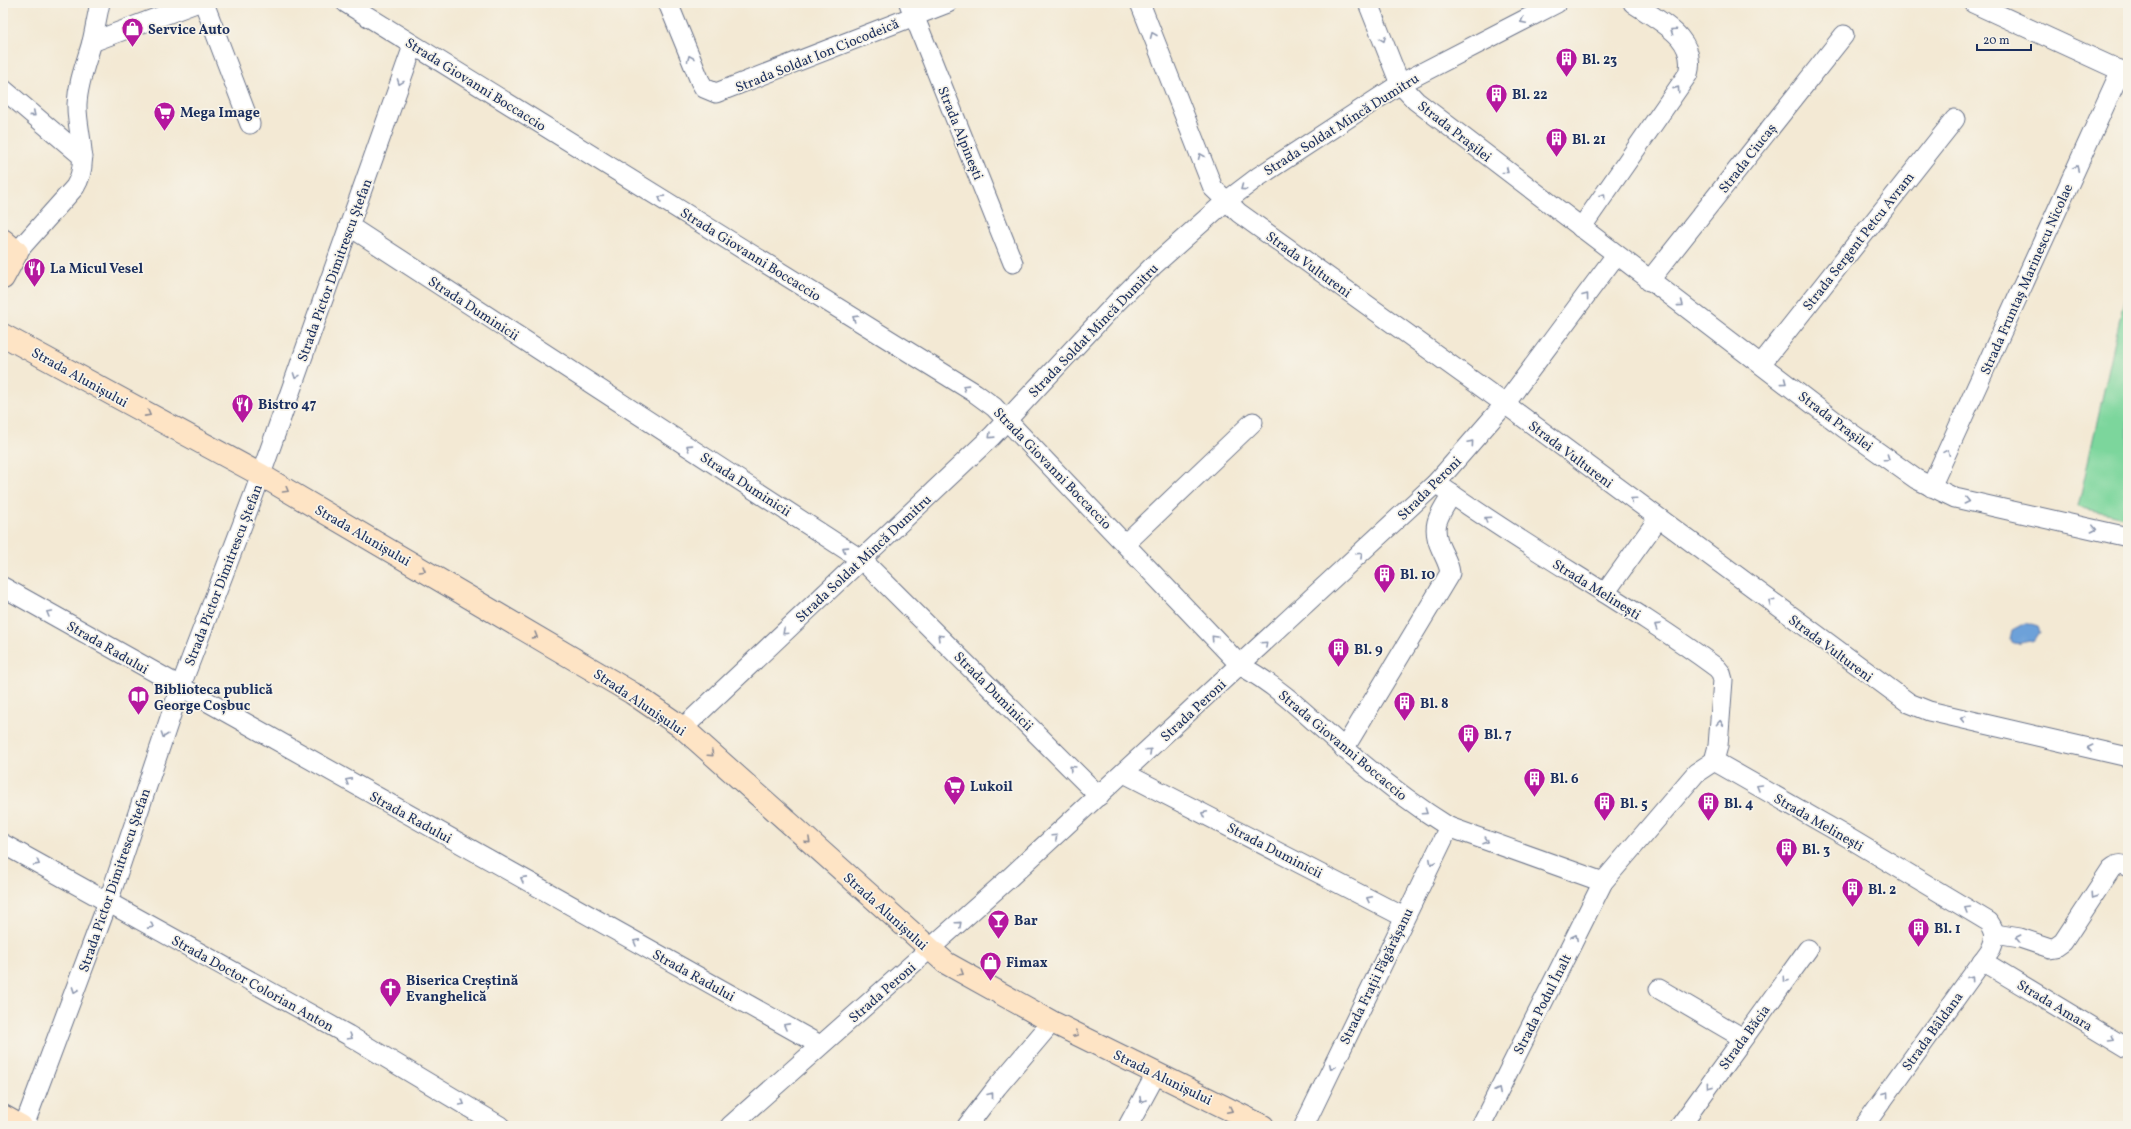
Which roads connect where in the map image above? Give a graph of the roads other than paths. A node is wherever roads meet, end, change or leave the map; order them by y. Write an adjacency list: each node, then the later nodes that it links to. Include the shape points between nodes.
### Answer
1 (100, 3): 14 (street)
2 (196, 3): 14 (street)
3 (204, 3): 20 (street)
4 (346, 3): 15 (street, Strada Giovanni Boccaccio)
5 (668, 3): 12 (street, Strada Soldat Ion Ciocodeică, one-way to 5, via 716,94 708,91 700,80)
6 (948, 3): 12 (street, Strada Soldat Ion Ciocodeică)
7 (1140, 3): 22 (street, Strada Vultureni, one-way to 7, via 1213,188)
8 (1368, 3): 17 (street, Strada Prașilei, one-way to 17)
9 (1557, 3): 17 (street, Strada Soldat Mincă Dumitru, one-way to 17)
10 (1633, 3): 24 (street, one-way to 10, via 1688,74 1690,64 1687,46 1681,37)
11 (1973, 3): 16 (street)
12 (911, 8): 27 (street, Strada Alpinești)
13 (1844, 35): 29 (street, Strada Ciucaș)
14 (92, 42): 21 (street, via 82,68 77,103)
15 (414, 46): 23 (street, Strada Pictor Dimitrescu Ștefan, one-way to 23); 33 (street, Strada Giovanni Boccaccio, one-way to 15, via 975,393)
16 (2124, 72): 37 (street, Strada Fruntaș Marinescu Nicolae, one-way to 16)
17 (1400, 84): 22 (street, Strada Soldat Mincă Dumitru, one-way to 22, via 1258,177); 24 (street, Strada Prașilei, one-way to 24, via 1416,101)
18 (3, 89): 21 (street, one-way to 21)
19 (1955, 119): 31 (street, Strada Sergent Petcu Avram)
20 (250, 124)
21 (83, 157): 25 (street, via 81,178 75,187)
22 (1226, 202): 32 (street, Strada Vultureni); 33 (street, Strada Soldat Mincă Dumitru, via 1181,240 1127,292)
23 (349, 226): 35 (street, Strada Pictor Dimitrescu Ștefan, one-way to 35); 42 (street, Strada Duminicii, one-way to 23)
24 (1581, 228): 26 (street, Strada Prașilei)
25 (10, 246): 28 (street)
26 (1616, 255): 29 (street, Strada Prașilei); 32 (street, Strada Peroni, one-way to 26)
27 (1013, 263)
28 (3, 278)
29 (1649, 281): 31 (street, Strada Prașilei, one-way to 31)
30 (3, 335): 35 (street, Strada Alunișului, one-way to 35)
31 (1761, 364): 37 (street, Strada Prașilei, one-way to 37, via 1844,428)
32 (1505, 404): 36 (street, Strada Peroni, one-way to 32); 39 (street, Strada Vultureni, one-way to 32)
33 (1008, 419): 41 (street, Strada Giovanni Boccaccio); 42 (street, Strada Soldat Mincă Dumitru, one-way to 42)
34 (1253, 422): 41 (street)
35 (261, 475): 46 (street, Strada Pictor Dimitrescu Ștefan); 47 (street, Strada Alunișului, one-way to 47, via 632,693)
36 (1436, 483): 38 (street, Strada Melinești); 45 (street, Strada Peroni, one-way to 36)
37 (1931, 487): 40 (street, Strada Prașilei, one-way to 40, via 1955,498)
38 (1452, 494): 44 (street, Strada Melinești, one-way to 38, via 1519,540); 48 (street, via 1437,517 1435,526 1450,573)
39 (1658, 519): 44 (street); 49 (street, Strada Vultureni, one-way to 39, via 1929,711 1908,703)
40 (2128, 537)
41 (1125, 544): 45 (street, Strada Giovanni Boccaccio, one-way to 41)
42 (862, 560): 47 (street, Strada Soldat Mincă Dumitru, one-way to 47); 52 (street, Strada Duminicii, one-way to 42)
43 (3, 587): 46 (street, Strada Radului, one-way to 43)
44 (1605, 593): 50 (street, Strada Melinești, one-way to 44, via 1718,746 1723,680 1721,673 1682,642)
45 (1241, 666): 48 (street, Strada Giovanni Boccaccio, via 1275,688); 51 (street, Strada Peroni, one-way to 45)
46 (180, 688): 57 (street, Strada Pictor Dimitrescu Ștefan, one-way to 57); 66 (street, Strada Radului, one-way to 46)
47 (682, 728): 61 (street, Strada Alunișului, one-way to 61)
48 (1344, 749): 53 (street, Strada Giovanni Boccaccio, one-way to 53, via 1403,796)
49 (2128, 757)
50 (1714, 761): 56 (street, Strada Podul Înalt, via 1696,773); 59 (street, Strada Melinești, one-way to 50, via 1988,922 1849,838)
51 (1124, 774): 52 (street, Strada Peroni); 58 (street, Strada Duminicii, one-way to 51)
52 (1099, 796): 61 (street, Strada Peroni, one-way to 52)
53 (1449, 827): 56 (street, Strada Giovanni Boccaccio, one-way to 56); 58 (street, Strada Frații Făgărășanu, one-way to 58)
54 (3, 844): 57 (street, Strada Doctor Colorian Anton, one-way to 57)
55 (2128, 867): 59 (street, one-way to 59, via 2123,864 2111,869 2063,942 2056,947 2050,948 2020,938)
56 (1603, 882): 78 (street, Strada Podul Înalt, one-way to 56)
57 (108, 902): 71 (street, Strada Pictor Dimitrescu Ștefan, one-way to 71); 72 (street, Strada Doctor Colorian Anton, one-way to 72, via 348,1036)
58 (1404, 917): 77 (street, Strada Frații Făgărășanu, one-way to 77)
59 (1995, 934): 62 (street, Strada Bâldana, via 1991,949)
60 (1808, 949): 65 (street, Strada Băcia, one-way to 65)
61 (930, 950): 64 (street, Strada Alunișului, one-way to 64, via 966,976); 66 (street, Strada Peroni)
62 (1982, 961): 67 (street, Strada Amara, one-way to 67); 80 (street, Strada Bâldana, one-way to 62)
63 (1659, 989): 65 (street)
64 (1052, 1022): 68 (street, Strada Alunișului, one-way to 68); 74 (street, one-way to 64)
65 (1743, 1038): 79 (street, Strada Băcia, one-way to 79)
66 (820, 1045): 73 (street, Strada Peroni)
67 (2128, 1049)
68 (1156, 1074): 75 (street, one-way to 75); 76 (street, Strada Alunișului, one-way to 76)
69 (3, 1116): 70 (street)
70 (21, 1126)
71 (24, 1126)
72 (500, 1126)
73 (730, 1126)
74 (967, 1126)
75 (1128, 1126)
76 (1263, 1126)
77 (1304, 1126)
78 (1481, 1126)
79 (1680, 1126)
80 (1864, 1126)

